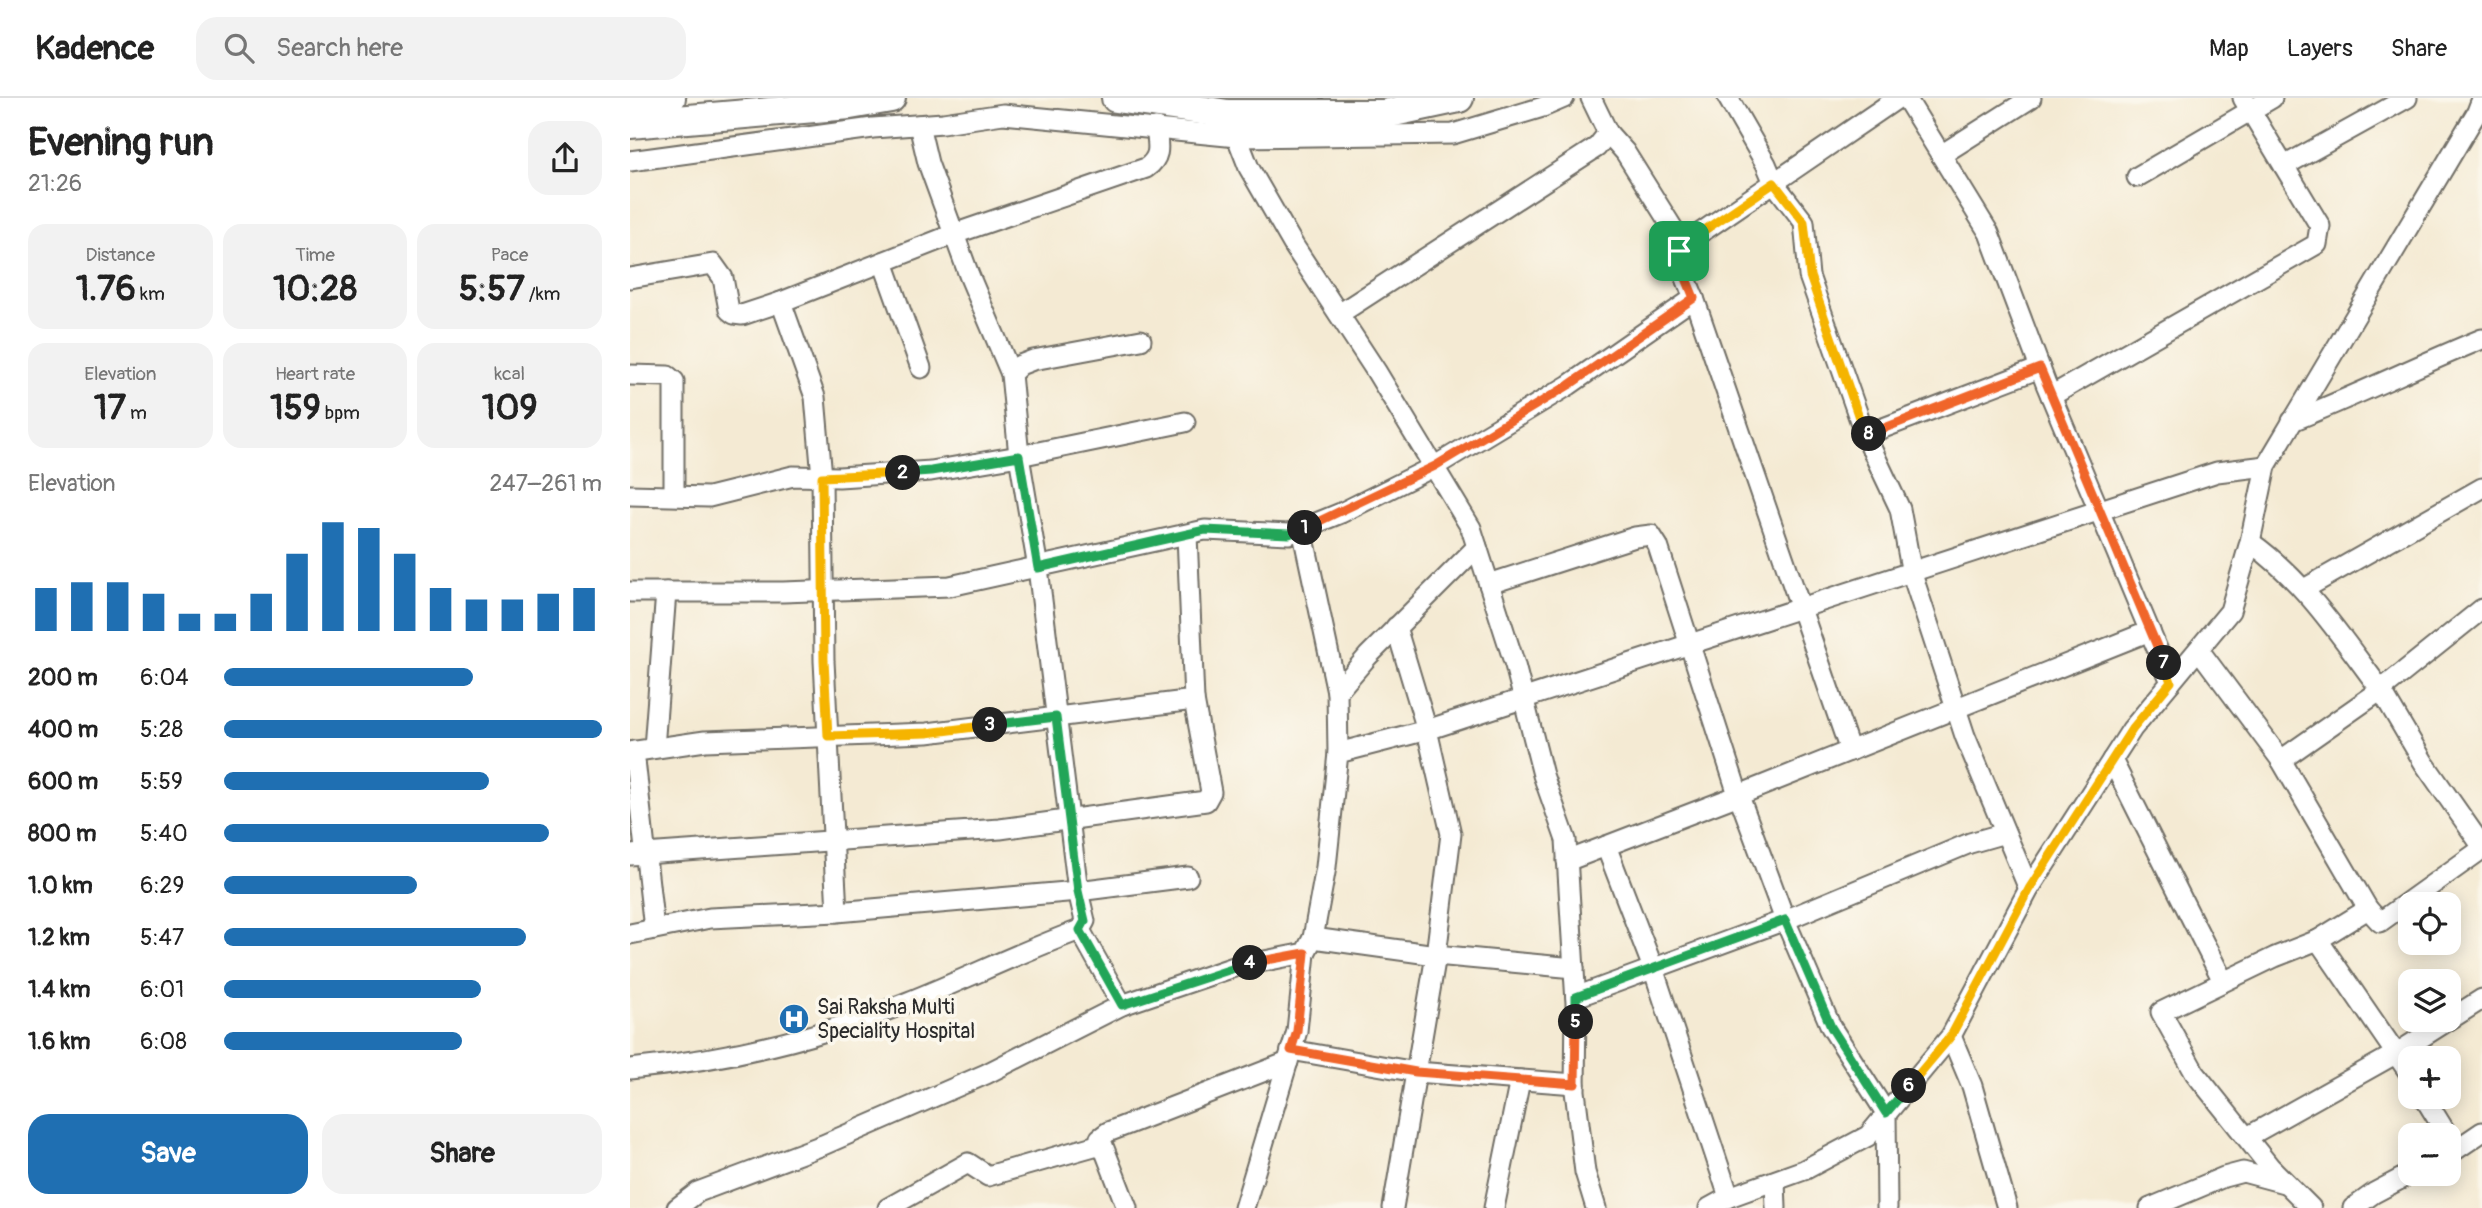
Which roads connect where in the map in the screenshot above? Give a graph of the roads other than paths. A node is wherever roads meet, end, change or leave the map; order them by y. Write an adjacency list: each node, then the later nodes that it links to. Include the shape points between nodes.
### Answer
1 (671, 98): 14 (highway)
2 (891, 98): 16 (highway)
3 (1116, 98): 4 (highway, via 1241,114 1384,114)
4 (1459, 98)
5 (1564, 98): 20 (street, via 1452,134)
6 (1591, 98): 19 (street)
7 (1728, 98): 25 (street)
8 (1898, 98): 25 (street)
9 (1906, 98): 21 (street)
10 (2031, 98): 21 (street)
11 (2272, 98): 15 (street)
12 (2407, 98): 23 (street)
13 (2476, 103): 40 (street)
14 (630, 104)
15 (2247, 104): 23 (street); 24 (street)
16 (630, 124)
17 (919, 125): 18 (street, via 1003,114); 22 (street); 26 (street)
18 (1156, 128): 20 (street); 26 (street, via 1159,153 1146,168)
19 (1608, 134): 27 (street, via 1625,152); 32 (street, via 1597,147)
20 (1237, 137): 32 (street, via 1268,201)
21 (1941, 155): 36 (street, via 1989,233)
22 (630, 161)
23 (2284, 166): 39 (street, via 2320,226 2317,244)
24 (2137, 177)
25 (1774, 183): 27 (street); 42 (street, via 1804,222 1810,276)
26 (954, 234): 28 (street); 37 (street)
27 (1684, 246): 30 (street, via 1679,261)
28 (883, 262): 31 (street); 35 (street)
29 (630, 278): 31 (street, via 713,264 723,278 729,310 734,314)
30 (1694, 298): 44 (street, via 1569,385); 62 (street)
31 (781, 302): 46 (street, via 815,397)
32 (1339, 314): 44 (street)
33 (2482, 339): 40 (street)
34 (1141, 340): 37 (street, via 1033,360)
35 (921, 368)
36 (2040, 368): 39 (street); 42 (street)
37 (1011, 374): 43 (street)
38 (630, 375): 48 (street, via 668,376 674,381)
39 (2051, 397): 50 (street)
40 (2292, 421): 45 (street)
41 (1185, 422): 43 (street)
42 (1865, 435): 56 (street, via 1900,509)
43 (1019, 456): 46 (street, via 931,471); 55 (street)
44 (1435, 466): 51 (street); 54 (street)
45 (2266, 466): 50 (street, via 2217,472); 53 (street)
46 (822, 477): 48 (street, via 793,476 709,497); 59 (street)
47 (2482, 488): 58 (street)
48 (674, 494): 49 (street)
49 (630, 495)
50 (2099, 510): 56 (street); 65 (street)
51 (1302, 529): 52 (street, via 1289,534 1205,530); 70 (street)
52 (1187, 535): 55 (street); 72 (street)
53 (2250, 542): 58 (street); 67 (street, via 2230,611)
54 (1477, 547): 57 (street); 64 (street)
55 (1038, 568): 59 (street, via 950,586); 74 (street)
56 (1912, 574): 62 (street); 73 (street)
57 (1489, 584): 66 (street, via 1651,535); 71 (street)
58 (2304, 589): 69 (street)
59 (823, 590): 61 (street); 76 (street)
60 (630, 592): 61 (street)
61 (666, 592): 77 (street)
62 (1802, 607): 66 (street); 78 (street)
63 (2478, 621): 69 (street)
64 (1395, 627): 70 (street); 75 (street)
65 (2150, 632): 68 (street); 73 (street)
66 (1689, 643): 71 (street); 83 (street)
67 (2199, 650): 68 (street); 82 (street)
68 (2171, 682): 81 (street)
69 (2381, 690): 82 (street); 88 (street)
70 (1337, 692): 80 (street)
71 (1523, 699): 75 (street); 90 (street, via 1566,839)
72 (1194, 700): 74 (street); 84 (street, via 1211,792 1206,801)
73 (1956, 709): 78 (street); 85 (street)
74 (1056, 717): 76 (street, via 927,733); 84 (street)
75 (1427, 730): 80 (street); 102 (street, via 1451,834)
76 (828, 736): 77 (street); 86 (street)
77 (654, 748): 79 (street)
78 (1850, 751): 83 (street)
79 (632, 752): 89 (street)
80 (1338, 753): 101 (street, via 1326,867)
81 (2112, 760): 92 (street); 105 (street)
82 (2281, 760): 94 (street)
83 (1739, 795): 87 (street); 96 (street)
84 (1070, 820): 86 (street); 93 (street)
85 (2005, 833): 92 (street); 96 (street, via 1970,843)
86 (834, 842): 89 (street); 95 (street)
87 (1606, 846): 90 (street); 104 (street)
88 (2482, 847): 94 (street, via 2380,922)
89 (638, 854): 97 (street)
90 (1567, 860): 103 (street)
91 (1188, 877): 93 (street)
92 (2029, 889): 109 (street)
93 (1078, 891): 95 (street); 98 (street, via 1085,921)
94 (2368, 909): 100 (street)
95 (837, 912): 97 (street, via 710,918)
96 (1785, 920): 104 (street); 116 (street, via 1831,1027)
97 (654, 929): 99 (street)
98 (1080, 930): 108 (street); 112 (street, via 832,1030)
99 (630, 934)
100 (2318, 940): 105 (street); 110 (street)
101 (1309, 946): 102 (street); 108 (street); 111 (street)
102 (1436, 955): 103 (street); 113 (street)
103 (1574, 968): 106 (street)
104 (1653, 968): 106 (street); 124 (street)
105 (2223, 981): 118 (street, via 2161,1012 2194,1073)
106 (1576, 997): 115 (street)
107 (2482, 999): 110 (street)
108 (1122, 1005): 125 (street, via 986,1074 698,1192)
109 (1951, 1036): 116 (street); 135 (street, via 1972,1086)
110 (2397, 1054): 118 (street)
111 (1289, 1056): 113 (street); 120 (street, via 1108,1132 1100,1138); 128 (street)
112 (630, 1069)
113 (1416, 1072): 114 (street); 129 (street)
114 (1520, 1080): 115 (street); 130 (street)
115 (1575, 1084): 131 (street, via 1585,1172)
116 (1886, 1113): 121 (street, via 1868,1136); 134 (street)
117 (2482, 1132): 119 (street)
118 (2247, 1138): 123 (street)
119 (2461, 1140)
120 (1101, 1144): 126 (street, via 988,1176 968,1163); 127 (street)
121 (1775, 1181): 124 (street); 133 (street)
122 (2398, 1181): 138 (street)
123 (2284, 1183): 136 (street, via 2243,1172); 137 (street)
124 (1729, 1197): 132 (street)
125 (677, 1208)
126 (888, 1208)
127 (1127, 1208)
128 (1244, 1208)
129 (1393, 1208)
130 (1494, 1208)
131 (1596, 1208)
132 (1709, 1208)
133 (1776, 1208)
134 (1887, 1208)
135 (2007, 1208)
136 (2150, 1208)
137 (2311, 1208)
138 (2353, 1208)

